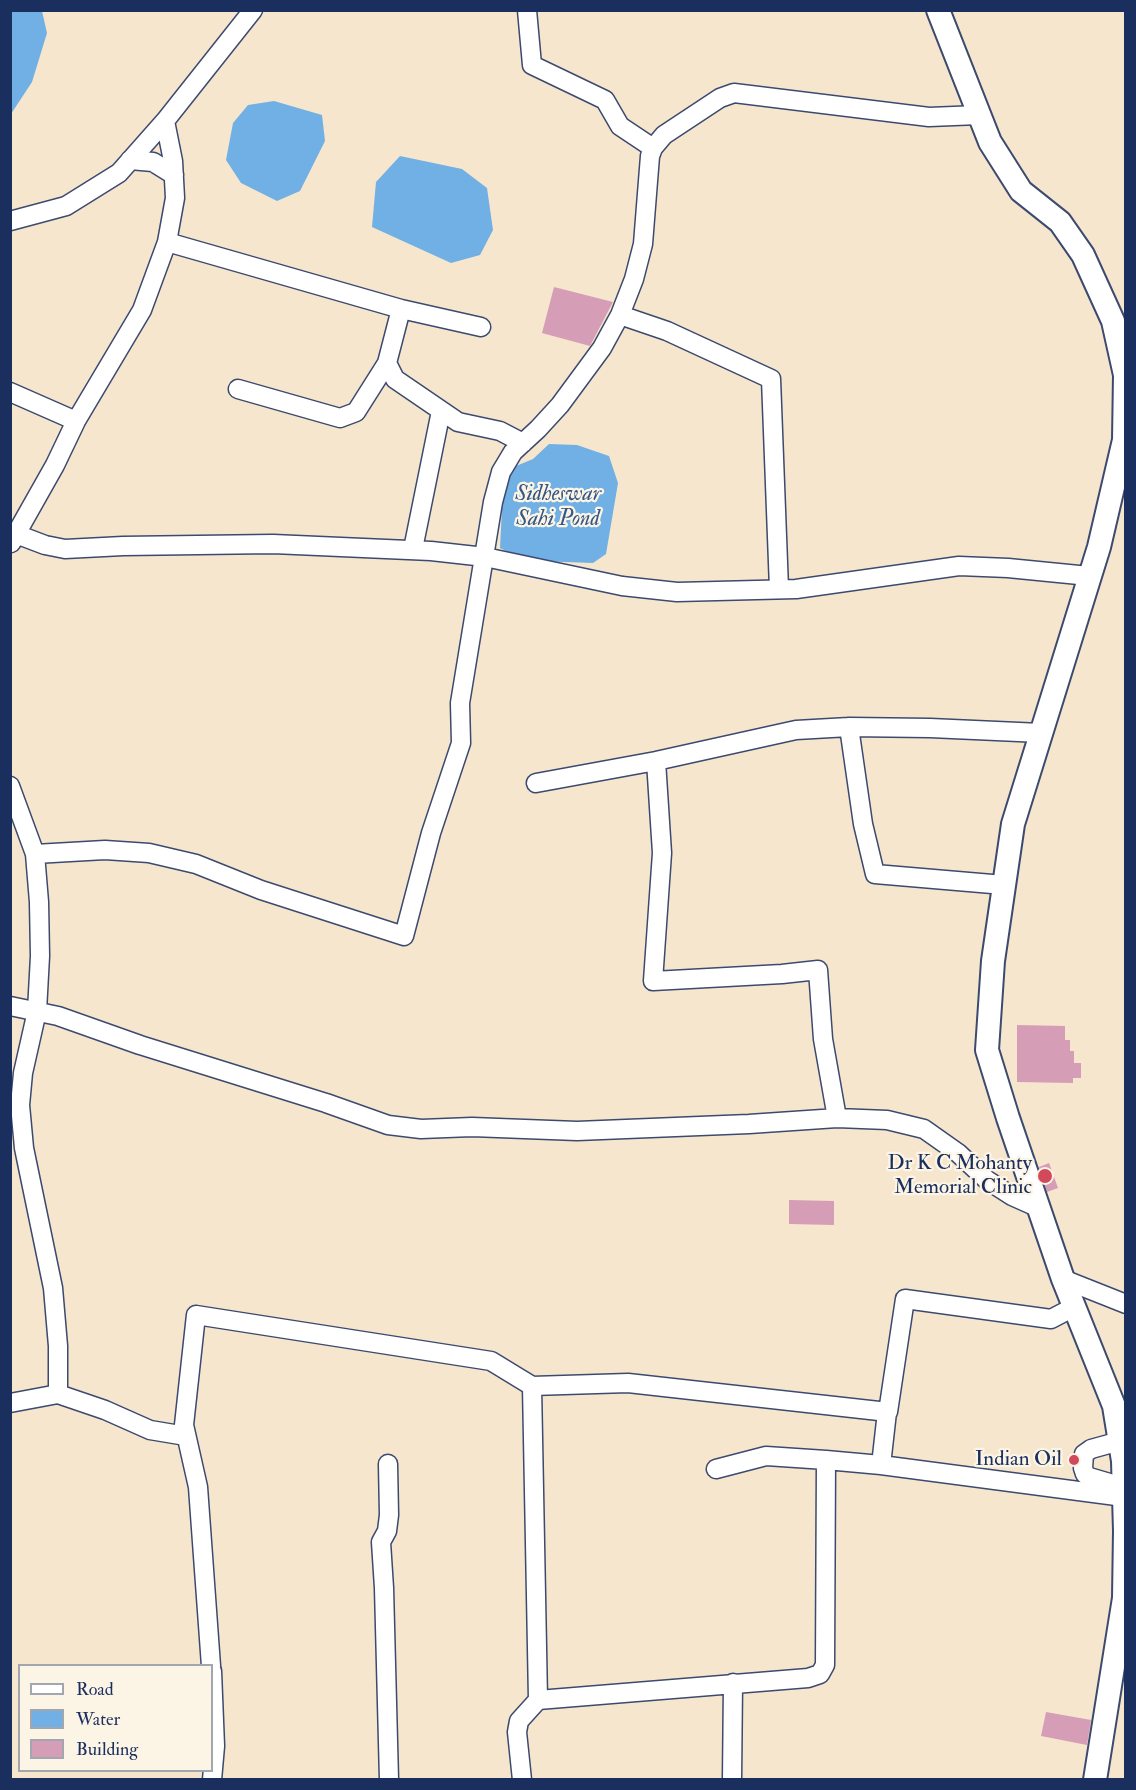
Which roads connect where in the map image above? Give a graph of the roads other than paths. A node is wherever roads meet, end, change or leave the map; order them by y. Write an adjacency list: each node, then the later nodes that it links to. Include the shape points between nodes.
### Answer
1 (253, 10): 5 (street)
2 (527, 10): 6 (street, via 532,65 605,100 620,126)
3 (938, 10): 4 (main road)
4 (979, 115): 6 (street, via 929,117 734,93 664,135); 14 (main road, via 990,142 1021,191 1060,222 1083,255 1113,321)
5 (165, 121): 7 (street); 8 (street)
6 (653, 148): 12 (street, via 643,244)
7 (130, 160): 8 (street, via 153,162); 9 (street, via 119,173 66,206)
8 (174, 176): 10 (street, via 175,198)
9 (10, 221)
10 (167, 242): 11 (street); 19 (street, via 142,310)
11 (401, 309): 13 (street); 15 (street)
12 (620, 315): 20 (street, via 602,348 560,405); 26 (street, via 667,331 771,379)
13 (481, 327)
14 (1124, 357): 21 (main road)
15 (387, 363): 16 (street, via 356,412 340,418); 18 (street, via 395,379)
16 (238, 389)
17 (10, 392): 19 (street)
18 (441, 411): 20 (street, via 458,422 500,431); 23 (street)
19 (76, 421): 22 (street)
20 (523, 443): 24 (street, via 501,472)
21 (1122, 463): 25 (main road)
22 (13, 538): 23 (street, via 65,549 273,544)
23 (413, 549): 24 (street)
24 (485, 557): 26 (street, via 622,586 677,592); 32 (street, via 460,703 461,743 431,833 404,936 261,890 196,864 149,853 105,850)
25 (1089, 576): 26 (street, via 960,566); 28 (main road)
26 (779, 589)
27 (849, 727): 28 (street); 29 (street, via 796,730); 33 (street, via 863,824 875,874)
28 (1041, 733): 33 (main road, via 1013,824)
29 (656, 761): 30 (street); 36 (street, via 662,853 653,981 818,970 823,1039)
30 (536, 783)
31 (10, 786): 32 (street)
32 (35, 854): 35 (street, via 40,956)
33 (1004, 885): 37 (main road, via 993,961 987,1050)
34 (10, 1006): 35 (street)
35 (37, 1011): 36 (street, via 388,1125 577,1131); 42 (street, via 22,1073 20,1105 24,1148 53,1288)
36 (837, 1118): 37 (street, via 887,1120 924,1129 987,1180)
37 (1039, 1208): 38 (main road)
38 (1063, 1279): 39 (street); 40 (main road)
39 (1125, 1304)
40 (1074, 1307): 43 (main road); 45 (street, via 1051,1319 905,1299)
41 (532, 1386): 45 (street, via 628,1383); 46 (street, via 491,1361 196,1316); 56 (street)
42 (58, 1394): 44 (street); 46 (street, via 150,1430)
43 (1120, 1402): 47 (main road)
44 (10, 1403)
45 (888, 1412): 50 (street)
46 (186, 1436): 53 (street, via 198,1487)
47 (1120, 1441): 52 (main road); 52 (street, via 1084,1454 1083,1468 1089,1477)
48 (826, 1460): 50 (street); 51 (street, via 766,1456); 54 (street, via 825,1665 820,1674 808,1678)
49 (388, 1464): 58 (street, via 389,1515 381,1542)
50 (881, 1465): 52 (street)
51 (716, 1469)
52 (1124, 1492): 61 (main road, via 1124,1598)
53 (211, 1664)
54 (733, 1683): 56 (street); 60 (street)
55 (213, 1696): 57 (street)
56 (538, 1700): 59 (street, via 519,1720)
57 (213, 1768)
58 (389, 1779)
59 (522, 1779)
60 (732, 1779)
61 (1095, 1779)

